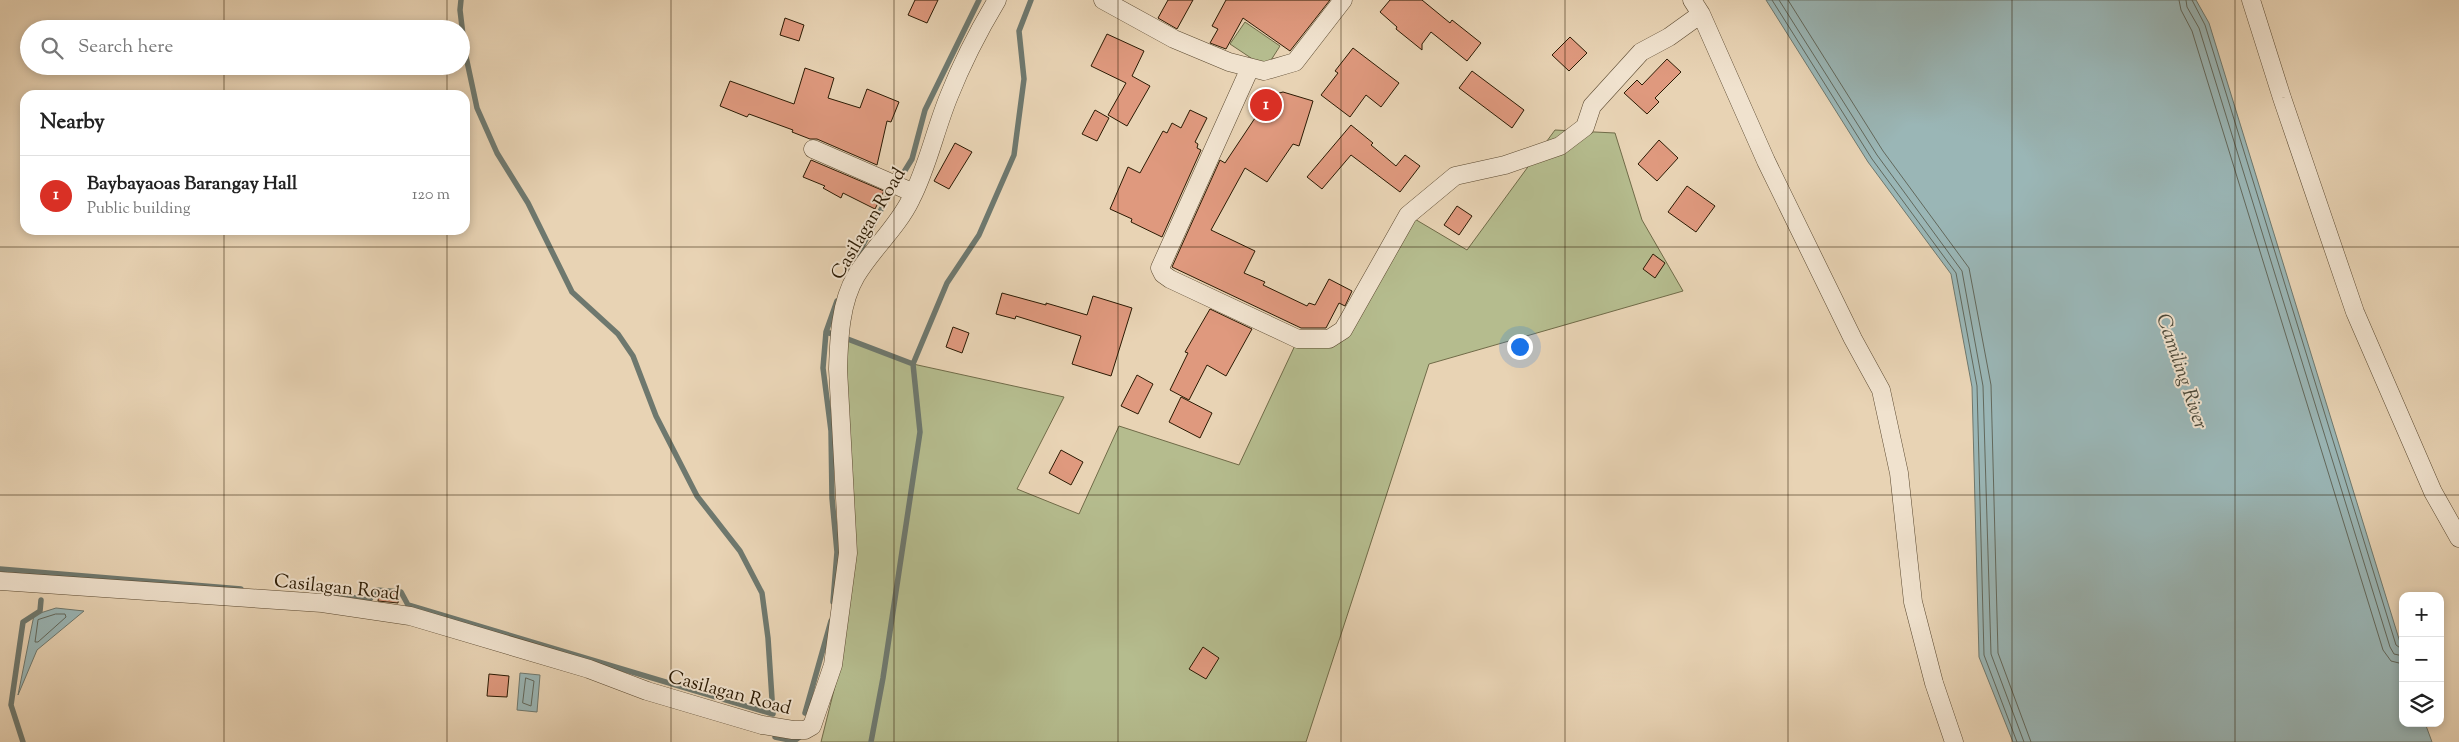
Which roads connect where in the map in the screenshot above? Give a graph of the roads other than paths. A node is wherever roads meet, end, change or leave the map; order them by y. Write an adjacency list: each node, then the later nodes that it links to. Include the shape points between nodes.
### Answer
1 (996, 0): 8 (street, Casilagan Road, via 950,95 930,157)
2 (1103, 0): 6 (street, via 1174,39)
3 (1343, 0): 6 (street, via 1295,62 1264,71)
4 (2251, 0): 9 (street, via 2356,312 2433,492)
5 (1697, 7): 6 (street, via 1669,37 1641,52 1592,106 1585,127 1560,146 1505,165 1455,176 1408,215 1343,330 1329,338 1298,339 1170,279 1160,268); 11 (street, via 1766,161 1852,339 1881,390 1899,473 1913,602 1934,684)
6 (1250, 68)
7 (813, 149): 8 (street)
8 (914, 193): 10 (street, Casilagan Road, via 899,219 855,277 844,314 838,369 848,522 845,586 830,678 816,719 805,730 762,725 410,616 322,603)
9 (2459, 538)
10 (0, 581)
11 (1954, 742)

